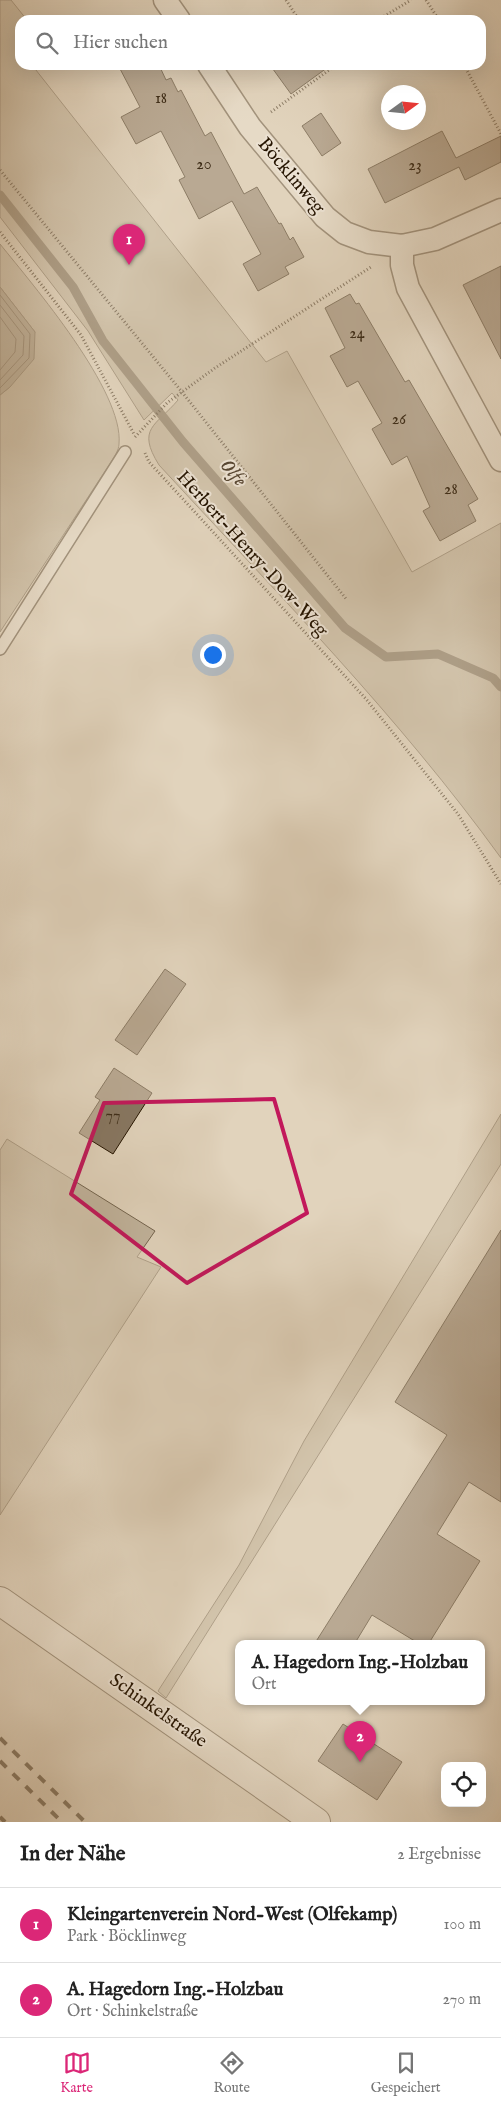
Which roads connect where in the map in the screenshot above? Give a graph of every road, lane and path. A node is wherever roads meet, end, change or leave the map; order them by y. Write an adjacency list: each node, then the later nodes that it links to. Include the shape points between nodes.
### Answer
1 (165, 0): 5 (street)
2 (286, 0): 6 (path)
3 (410, 0): 7 (path)
4 (426, 0): 8 (path)
5 (176, 15)
6 (296, 15)
7 (386, 15)
8 (435, 15)
9 (212, 70): 12 (street, Böcklinweg)
10 (331, 70): 12 (path)
11 (467, 70): 13 (path)
12 (250, 127): 17 (street, Böcklinweg, via 325,217 345,233 369,242)
13 (501, 134)
14 (0, 170): 18 (path)
15 (501, 210): 17 (street, Böcklinweg, via 435,239)
16 (0, 232): 24 (path, Herbert-Henry-Dow-Weg, via 81,335 149,462 366,699 458,814)
17 (397, 246): 18 (path, via 354,279); 21 (street, via 408,288)
18 (182, 392): 19 (path); 22 (path)
19 (148, 423)
20 (125, 452): 23 (lane)
21 (501, 460)
22 (347, 600)
23 (0, 649)
24 (501, 884)
25 (0, 1601): 26 (street, Schinkelstraße)
26 (316, 1822)

